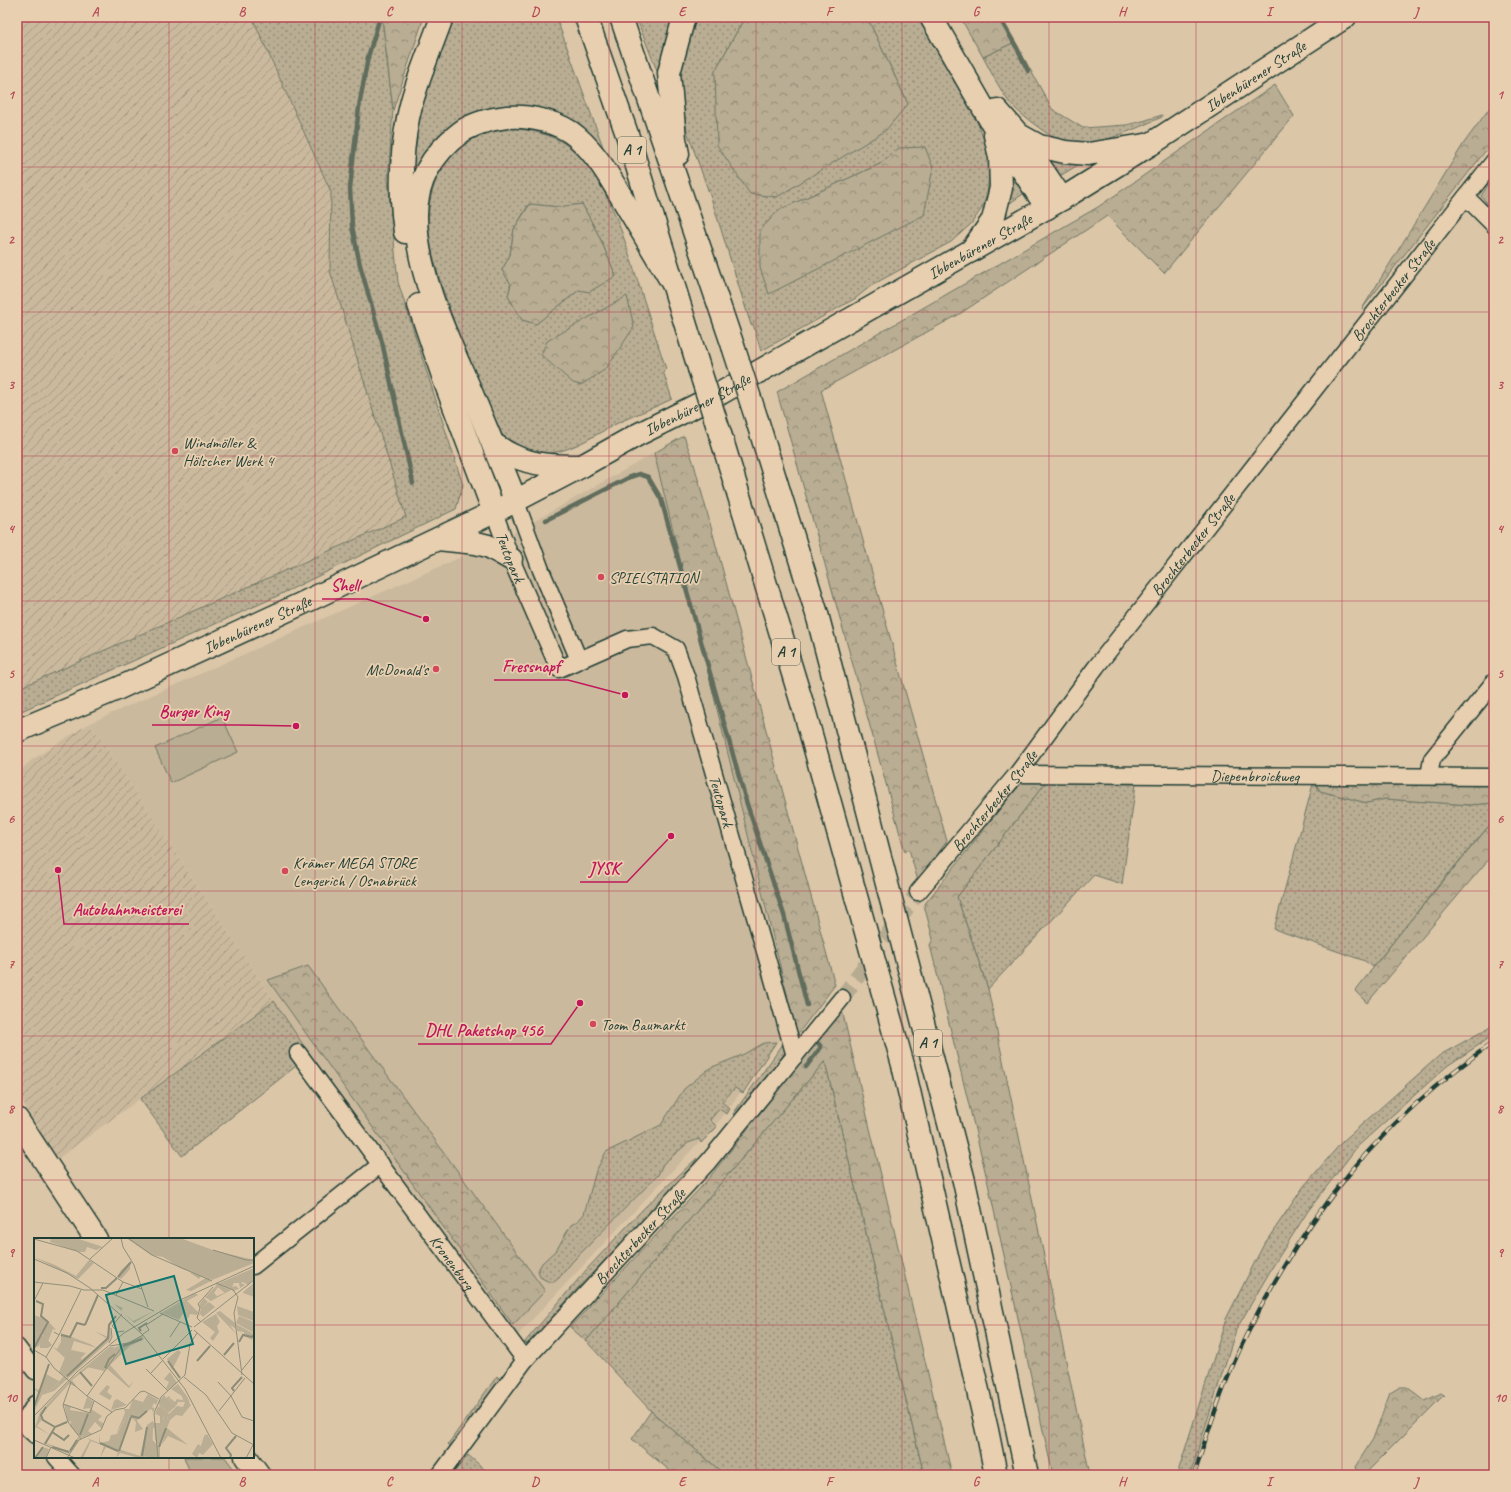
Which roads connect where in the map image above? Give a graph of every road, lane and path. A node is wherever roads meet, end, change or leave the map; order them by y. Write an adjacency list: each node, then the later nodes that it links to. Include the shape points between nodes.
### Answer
1 (442, 17): 21 (main road, via 412,101 403,150 401,189 404,230 417,297 431,342)
2 (586, 17): 17 (main road, A 1, via 629,140)
3 (621, 17): 15 (main road, A 1)
4 (684, 17): 15 (main road, via 669,73 675,139)
5 (931, 17): 8 (main road)
6 (944, 17): 9 (main road, via 997,109)
7 (1345, 17): 10 (main road, Ibbenbürener Straße)
8 (992, 123): 13 (main road); 16 (main road, via 1000,157 1001,188 993,220)
9 (1018, 134): 10 (main road, via 1039,146 1088,154); 13 (main road)
10 (1151, 144): 13 (main road, Ibbenbürener Straße)
11 (1494, 161): 12 (street, Brochterbecker Straße)
12 (1466, 197): 14 (street); 27 (street, Brochterbecker Straße, via 1096,667)
13 (1054, 203): 16 (main road, Ibbenbürener Straße)
14 (1494, 225)
15 (696, 239): 50 (main road, A 1, bridge, via 757,420 817,614 962,1173)
16 (971, 250): 19 (main road, Ibbenbürener Straße, via 721,393)
17 (673, 284): 18 (main road, via 609,176 576,136 536,118 515,116 494,118 478,124 463,130 449,141 437,153 426,171 420,188 416,216 419,250 443,328); 49 (main road, A 1, bridge, via 805,713 903,1065 988,1430)
18 (493, 444): 19 (main road, via 526,461); 20 (main road)
19 (582, 466): 20 (main road, Ibbenbürener Straße)
20 (516, 502): 21 (main road, Ibbenbürener Straße); 24 (street, Teutopark)
21 (494, 512): 22 (main road, Ibbenbürener Straße); 23 (street, Teutopark)
22 (436, 539): 23 (main road, via 488,546); 26 (main road, Ibbenbürener Straße, via 132,682)
23 (511, 559): 24 (street, Teutopark, via 559,669)
24 (579, 660): 33 (street, Teutopark, via 626,639 653,636 676,649 688,682)
25 (1494, 682): 28 (street, via 1432,759)
26 (17, 731)
27 (1016, 774): 28 (street, Diepenbroickweg); 30 (street, Brochterbecker Straße)
28 (1429, 776): 29 (street, Diepenbroickweg)
29 (1494, 777)
30 (918, 892)
31 (842, 998): 33 (street, Brochterbecker Straße)
32 (298, 1053): 35 (street, Kronenburg)
33 (795, 1056): 39 (street, Brochterbecker Straße, via 708,1162)
34 (17, 1119): 36 (main road)
35 (381, 1164): 37 (street); 39 (street, Kronenburg)
36 (95, 1238)
37 (254, 1265)
38 (17, 1347): 40 (street)
39 (525, 1360): 48 (street, Brochterbecker Straße)
40 (34, 1370)
41 (34, 1405): 42 (street)
42 (20, 1423): 43 (street)
43 (34, 1434)
44 (57, 1458): 46 (street)
45 (247, 1458): 47 (main road)
46 (72, 1475)
47 (258, 1475)
48 (440, 1475)
49 (996, 1475)
50 (1027, 1475)

